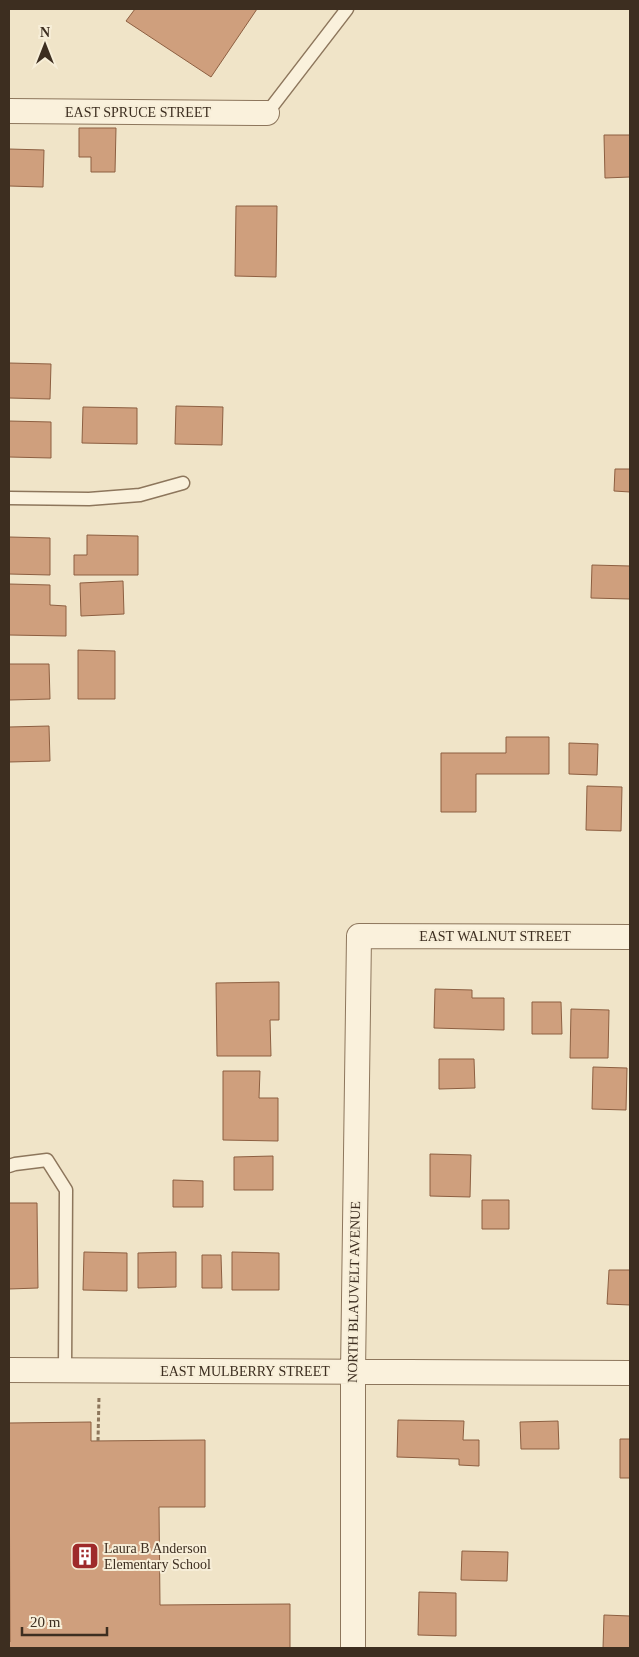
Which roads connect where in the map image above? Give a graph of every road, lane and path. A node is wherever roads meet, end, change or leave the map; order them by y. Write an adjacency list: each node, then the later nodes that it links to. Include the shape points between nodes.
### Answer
1 (347, 9): 3 (lane)
2 (9, 111): 3 (street, EAST SPRUCE STREET)
3 (267, 113)
4 (183, 483): 5 (lane, via 140,495 106,498)
5 (9, 498)
6 (359, 936): 7 (street, EAST WALNUT STREET); 12 (street, NORTH BLAUVELT AVENUE)
7 (630, 936)
8 (9, 1166): 10 (lane, via 47,1160 66,1190)
9 (9, 1370): 10 (street, EAST MULBERRY STREET)
10 (65, 1370): 11 (street, EAST MULBERRY STREET)
11 (99, 1370): 12 (street, EAST MULBERRY STREET); 14 (path)
12 (353, 1372): 13 (street, EAST MULBERRY STREET); 15 (street, NORTH BLAUVELT AVENUE)
13 (630, 1373)
14 (98, 1441)
15 (353, 1648)

